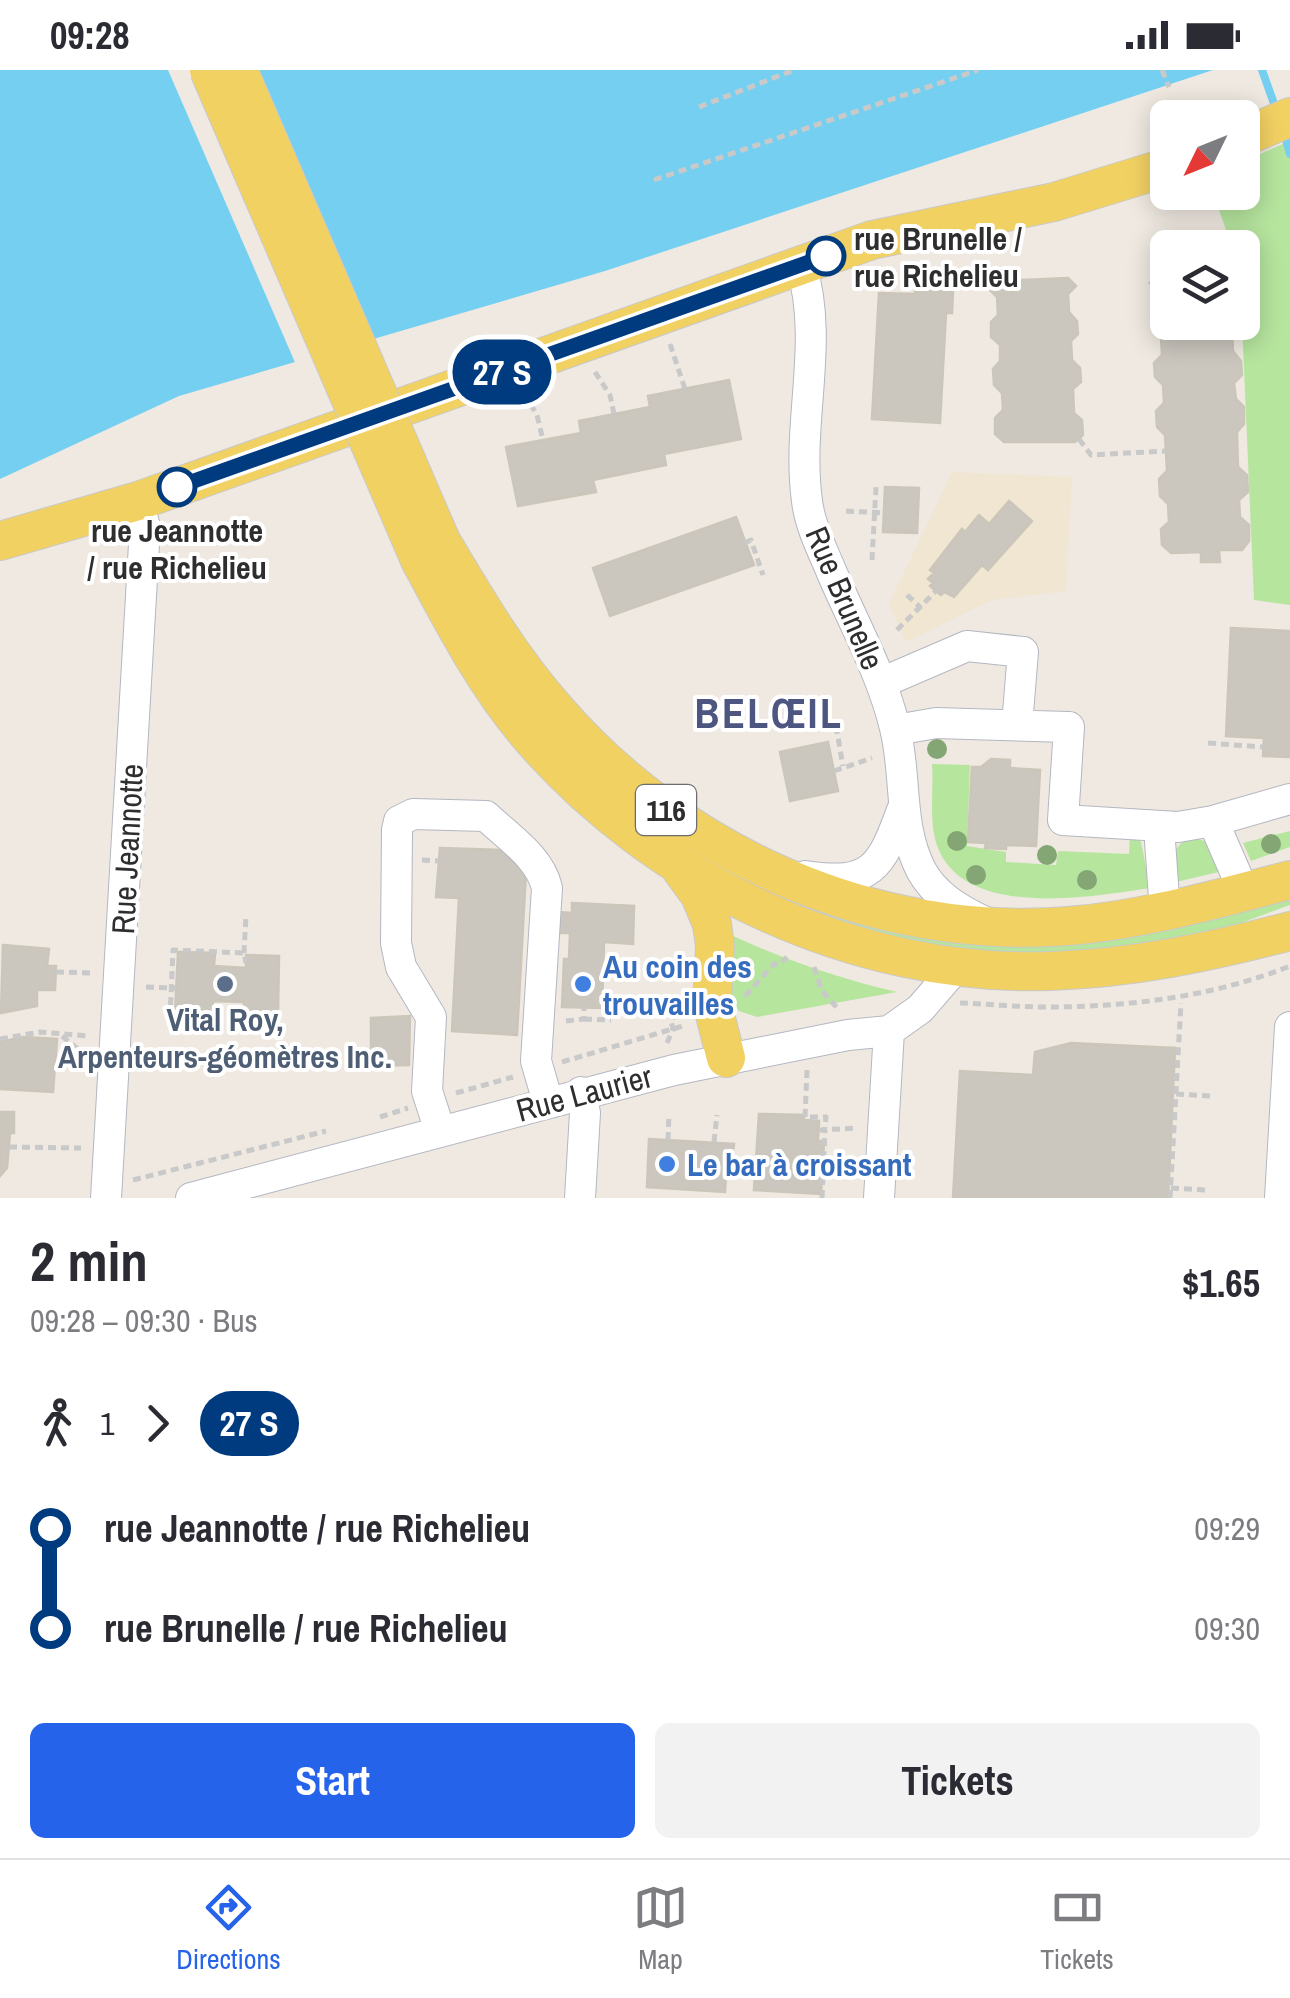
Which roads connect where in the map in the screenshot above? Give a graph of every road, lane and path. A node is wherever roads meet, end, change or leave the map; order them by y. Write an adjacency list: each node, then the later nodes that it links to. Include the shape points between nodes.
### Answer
1 (209, 70): 28 (main road, 116, bridge)
2 (238, 70): 28 (main road, 116, bridge)
3 (794, 70): 7 (path)
4 (978, 70): 11 (path)
5 (1162, 70): 6 (path)
6 (1169, 87)
7 (699, 107)
8 (1290, 117): 9 (main road)
9 (1260, 130)
10 (1150, 173): 12 (main road, via 1054,202 896,233)
11 (654, 180)
12 (801, 265): 22 (main road); 35 (street, Rue Brunelle, via 812,311 808,505)
13 (666, 335): 16 (path)
14 (591, 362): 17 (path)
15 (521, 386): 19 (path)
16 (686, 389)
17 (614, 414)
18 (1079, 439): 20 (path, via 1092,455)
19 (544, 440)
20 (1166, 451)
21 (876, 487): 24 (path)
22 (138, 501): 26 (main road); 106 (street, Rue Jeannotte, via 146,527)
23 (846, 512): 24 (path)
24 (874, 512): 25 (path); 29 (path)
25 (884, 513)
26 (0, 541)
27 (745, 542): 30 (path, via 751,540)
28 (431, 550): 48 (main road, 116, via 453,622 530,735 585,792); 49 (main road, 116, via 518,664 602,758 698,834)
29 (872, 560)
30 (763, 575)
31 (936, 591): 33 (path)
32 (907, 595): 33 (path)
33 (921, 608): 34 (path)
34 (898, 630)
35 (881, 682): 36 (street, via 967,646 1023,652); 38 (street, Rue Brunelle)
36 (1017, 725): 38 (street, via 936,723); 47 (street, via 1069,727 1064,820)
37 (836, 726): 42 (path)
38 (896, 730): 45 (street, Rue Brunelle)
39 (1208, 743): 40 (path)
40 (1263, 747)
41 (875, 758): 42 (path)
42 (843, 766): 43 (path)
43 (834, 771)
44 (1290, 799): 46 (street)
45 (902, 810): 49 (street, Rue Brunelle, via 880,862 852,879); 54 (street, Rue Brunelle, via 926,878 960,910)
46 (1214, 821): 47 (street); 51 (street)
47 (1159, 827): 52 (street)
48 (676, 864): 59 (main road, 116, via 836,938); 82 (main road, via 712,924 712,1003)
49 (764, 868): 54 (main road, 116, via 871,908)
50 (1290, 880): 51 (main road, 116)
51 (1244, 892): 52 (main road, 116)
52 (1165, 912): 54 (main road, 116, via 1064,926)
53 (246, 914): 56 (path)
54 (995, 926)
55 (1290, 931): 59 (main road, 116, via 1117,967)
56 (244, 952): 58 (path); 66 (path, via 173,950)
57 (786, 957): 67 (path)
58 (246, 962)
59 (958, 965): 75 (street, Rue Laurier, via 920,1008)
60 (1290, 966): 64 (path)
61 (814, 967): 70 (path, via 822,991)
62 (56, 972): 63 (path)
63 (91, 973)
64 (1270, 974)
65 (146, 986): 66 (path)
66 (174, 988): 71 (path)
67 (743, 998)
68 (1181, 1003): 87 (path)
69 (584, 1008): 72 (path)
70 (845, 1016)
71 (170, 1018)
72 (584, 1019): 73 (path); 76 (path, via 566,1018)
73 (611, 1020)
74 (1290, 1026): 112 (street)
75 (889, 1030): 82 (street, Rue Laurier); 110 (street)
76 (565, 1032)
77 (60, 1034): 78 (path); 79 (path); 81 (path)
78 (88, 1036)
79 (0, 1039)
80 (666, 1040): 84 (path, Rue Laurier, via 673,1029)
81 (87, 1051)
82 (726, 1058): 86 (street, Rue Laurier)
83 (808, 1063): 96 (path, via 805,1117 826,1117)
84 (553, 1065)
85 (519, 1075): 89 (path, Rue Laurier)
86 (582, 1092): 90 (street, Rue Laurier); 108 (street)
87 (1176, 1094): 88 (path); 104 (path)
88 (1212, 1096)
89 (430, 1101): 90 (street, via 431,1017 401,967 396,943 397,830 413,814 486,816 544,875 536,1061); 93 (path, Rue Laurier); 97 (street)
90 (548, 1102): 97 (street, Rue Laurier)
91 (669, 1114): 98 (path)
92 (717, 1115): 99 (path)
93 (377, 1118)
94 (342, 1127): 102 (path)
95 (860, 1128): 96 (path)
96 (823, 1129): 109 (path)
97 (440, 1131): 103 (street, Rue Laurier)
98 (668, 1140)
99 (714, 1142)
100 (10, 1147): 101 (path)
101 (81, 1148)
102 (146, 1177)
103 (268, 1188): 107 (street, Rue Laurier)
104 (1170, 1188): 105 (path); 111 (path)
105 (1206, 1190)
106 (106, 1198)
107 (191, 1198)
108 (580, 1198)
109 (822, 1198)
110 (879, 1198)
111 (1170, 1198)
112 (1280, 1198)

